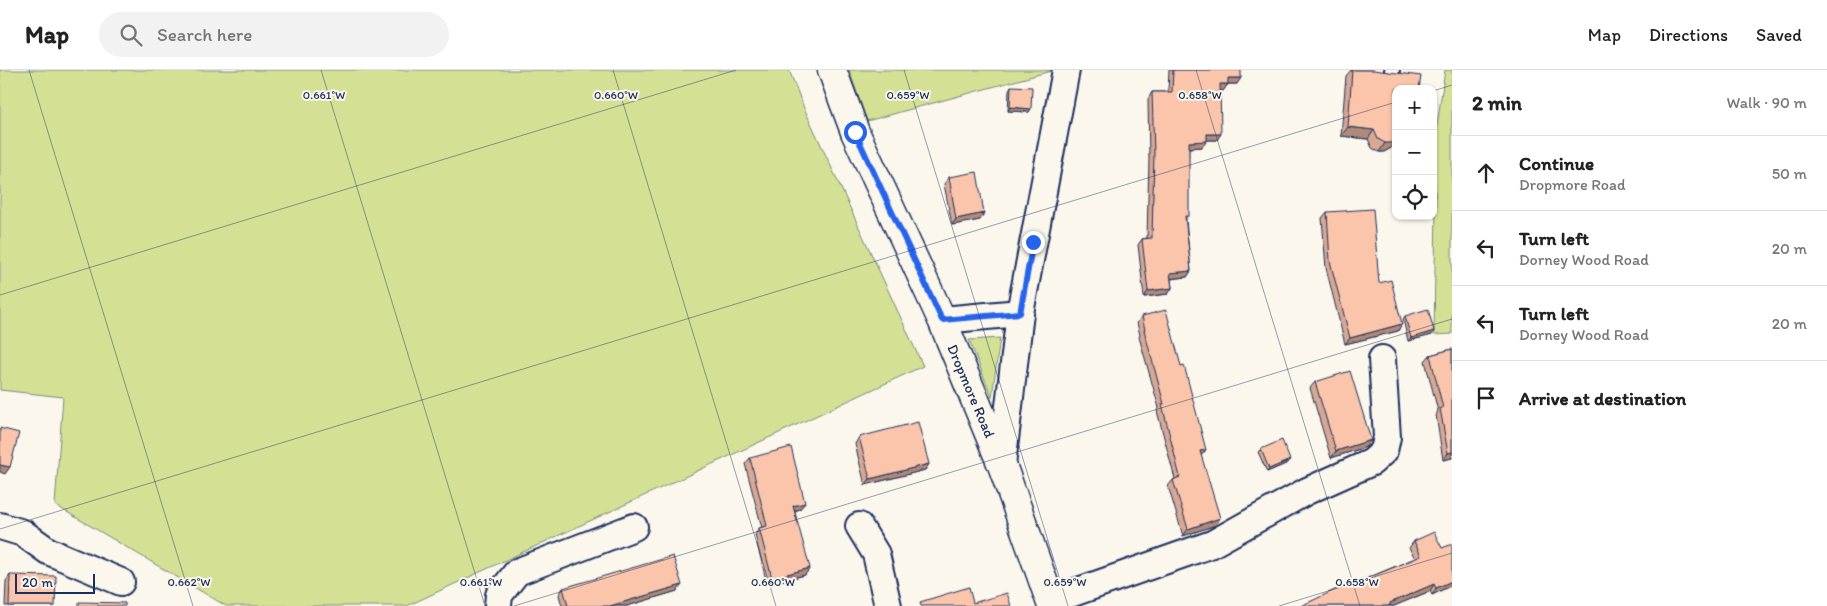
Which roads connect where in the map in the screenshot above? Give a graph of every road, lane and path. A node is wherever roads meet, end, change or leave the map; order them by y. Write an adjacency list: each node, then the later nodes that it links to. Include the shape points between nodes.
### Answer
1 (832, 70): 4 (street, Dropmore Road, via 855,132)
2 (1066, 70): 3 (street)
3 (1020, 313): 4 (street); 6 (street)
4 (942, 320): 6 (street, Dropmore Road)
5 (1382, 358): 11 (street, via 1387,437 1384,452 1372,462 1307,491 1212,544)
6 (1002, 465): 11 (street, Dropmore Road)
7 (0, 526): 10 (street, via 23,532 48,551)
8 (859, 526): 13 (street, via 876,554)
9 (634, 527): 12 (street, via 517,572 499,595)
10 (121, 582)
11 (1051, 604)
12 (498, 606)
13 (888, 606)

